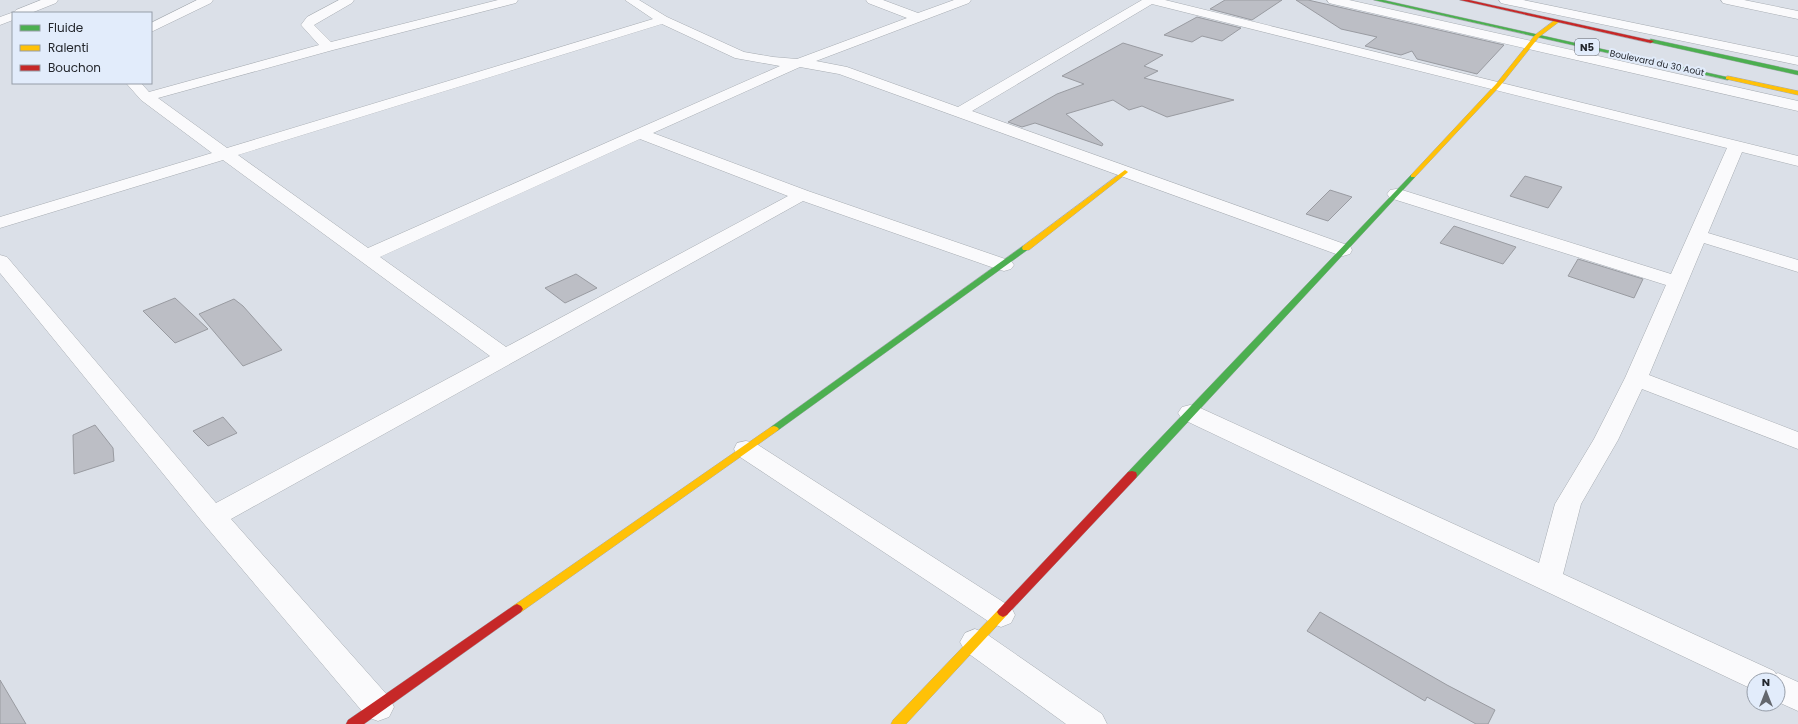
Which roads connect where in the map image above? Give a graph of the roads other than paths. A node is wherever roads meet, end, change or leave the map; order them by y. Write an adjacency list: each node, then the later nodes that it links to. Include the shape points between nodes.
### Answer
1 (52, 0): 16 (street)
2 (207, 0): 23 (street)
3 (348, 0): 25 (street, via 310,20 307,25)
4 (512, 0): 25 (street)
5 (631, 0): 20 (street)
6 (872, 0): 19 (street)
7 (965, 0): 19 (street)
8 (1150, 0): 30 (street); 34 (street)
9 (1333, 0): 24 (street)
10 (1376, 0): 24 (main road, Boulevard du 30 Août / N5)
11 (1462, 0): 22 (main road, Boulevard du 30 Août / N5)
12 (1505, 0): 15 (street)
13 (1727, 0): 14 (street)
14 (1770, 4): 17 (street)
15 (1572, 9): 22 (street); 26 (street)
16 (22, 12)
17 (1798, 15)
18 (12, 16): 21 (street)
19 (917, 17): 27 (street)
20 (663, 20): 27 (street, via 740,55 773,62); 37 (street)
21 (0, 21)
22 (1557, 21): 24 (main road); 28 (main road, Boulevard du 30 Août / N5)
23 (152, 28)
24 (1533, 40): 30 (main road); 31 (main road, Boulevard du 30 Août / N5); 33 (street)
25 (328, 47): 32 (street)
26 (1798, 61)
27 (798, 63): 34 (street, via 842,70); 35 (street)
28 (1798, 73)
29 (134, 84): 32 (street)
30 (1498, 85): 36 (street); 40 (main road)
31 (1798, 93)
32 (146, 97): 37 (street)
33 (1798, 106)
34 (958, 113): 39 (street)
35 (640, 134): 41 (street); 45 (street)
36 (1737, 145): 38 (street); 43 (street)
37 (226, 155): 42 (street); 45 (street)
38 (1798, 161)
39 (1125, 172): 44 (street); 47 (main road)
40 (1396, 194): 44 (main road); 49 (street)
41 (802, 195): 47 (street); 50 (street)
42 (0, 223)
43 (1697, 236): 48 (street); 49 (street)
44 (1343, 250): 52 (main road)
45 (366, 256): 50 (street)
46 (0, 261): 55 (street)
47 (1004, 265): 54 (main road)
48 (1798, 266)
49 (1677, 282): 51 (street)
50 (507, 358): 55 (street)
51 (1636, 378): 53 (street); 56 (street, via 1606,440 1568,504)
52 (1190, 413): 56 (street); 57 (main road)
53 (1798, 441)
54 (746, 449): 57 (street); 62 (main road)
55 (213, 517): 62 (street)
56 (1548, 580): 59 (street)
57 (1001, 615): 58 (main road)
58 (975, 642): 64 (main road); 65 (street)
59 (1746, 673)
60 (1786, 691): 61 (street)
61 (1798, 697)
62 (378, 707): 63 (main road)
63 (353, 724)
64 (898, 724)
65 (1091, 724)

